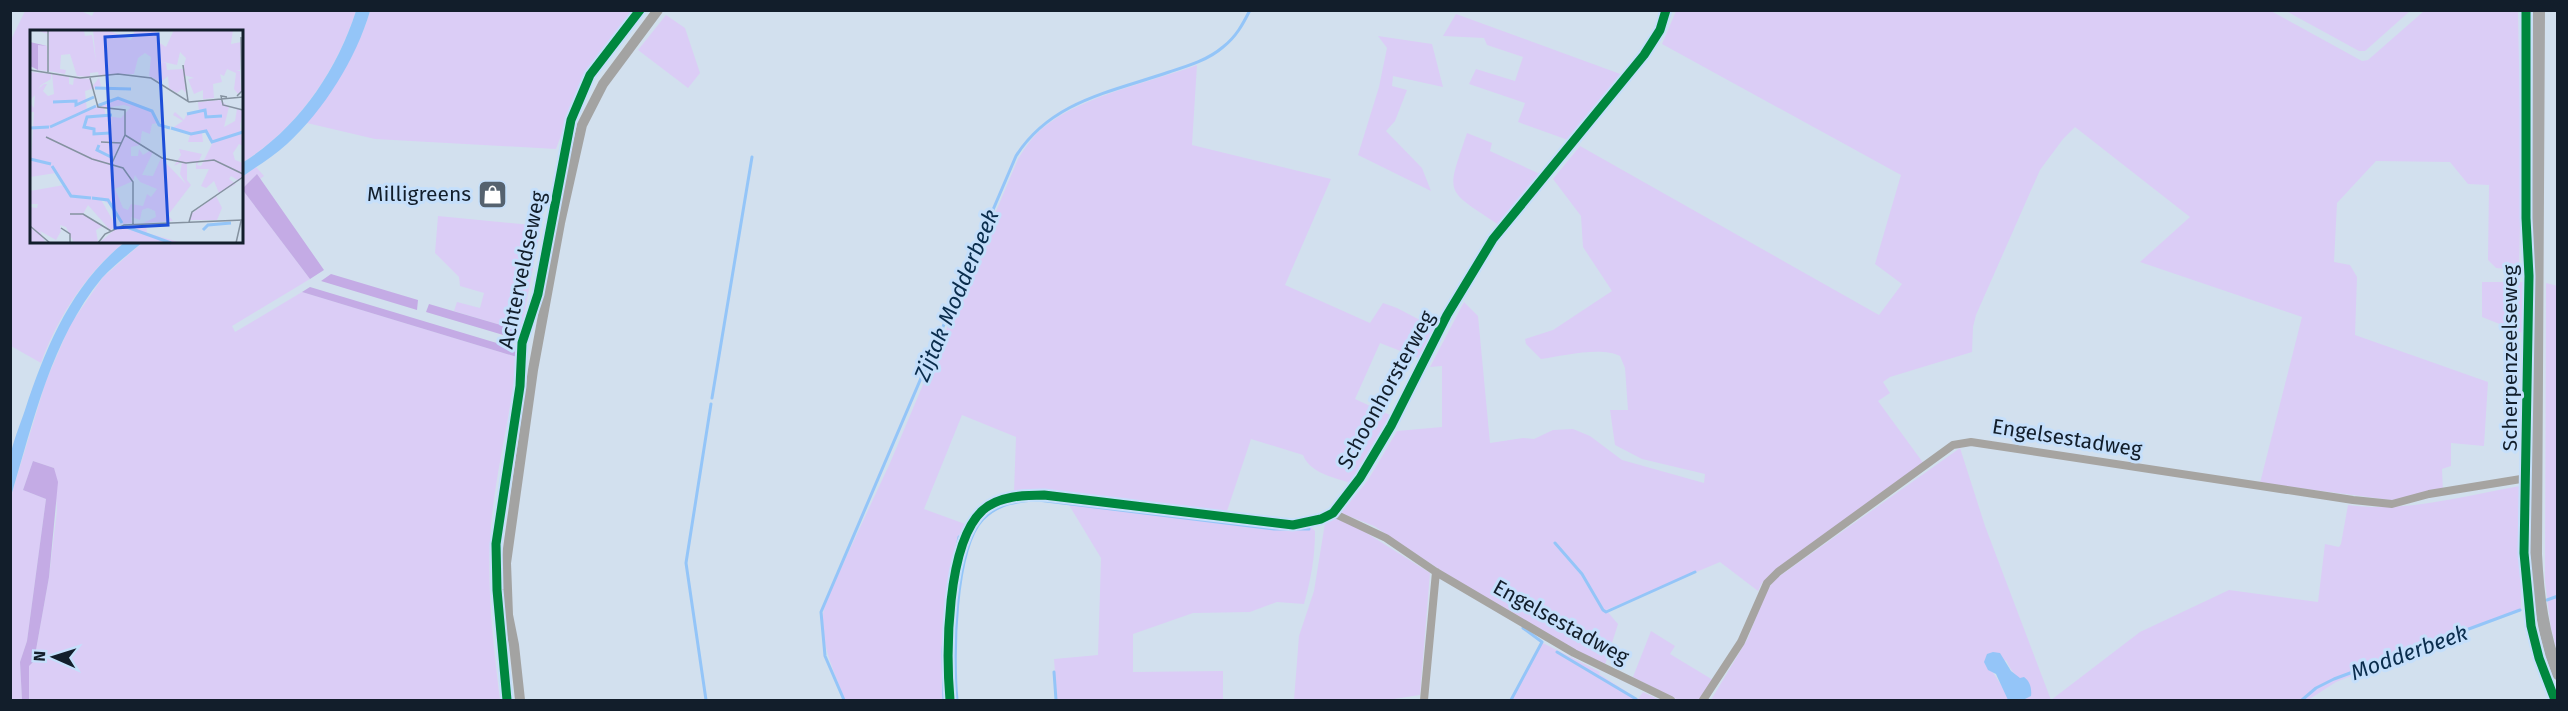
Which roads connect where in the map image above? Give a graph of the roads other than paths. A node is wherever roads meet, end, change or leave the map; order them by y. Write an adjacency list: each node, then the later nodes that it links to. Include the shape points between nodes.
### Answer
1 (658, 10): 8 (street, Achterveldseweg, via 603,84 582,125 560,223 506,563 508,615)
2 (1666, 10): 5 (street, Schoonhorsterweg, via 1660,30 1644,55 1493,238 1447,315 1391,426 1360,478)
3 (2539, 10): 4 (main road, Scherpenzeelseweg)
4 (2537, 479): 7 (main road, Scherpenzeelseweg, via 2538,600); 12 (street, Engelsestadweg, via 2429,494 2392,504 1971,442 1953,445 1767,583 1741,642)
5 (1333, 513): 6 (street, Engelsestadweg, via 1373,530); 9 (street, via 1293,525 1044,495 1016,496 992,504 971,524 957,566 949,628)
6 (1436, 572): 10 (street); 11 (street, Engelsestadweg, via 1574,652)
7 (2558, 674)
8 (520, 700)
9 (950, 700)
10 (1424, 700)
11 (1671, 700)
12 (1703, 700)

